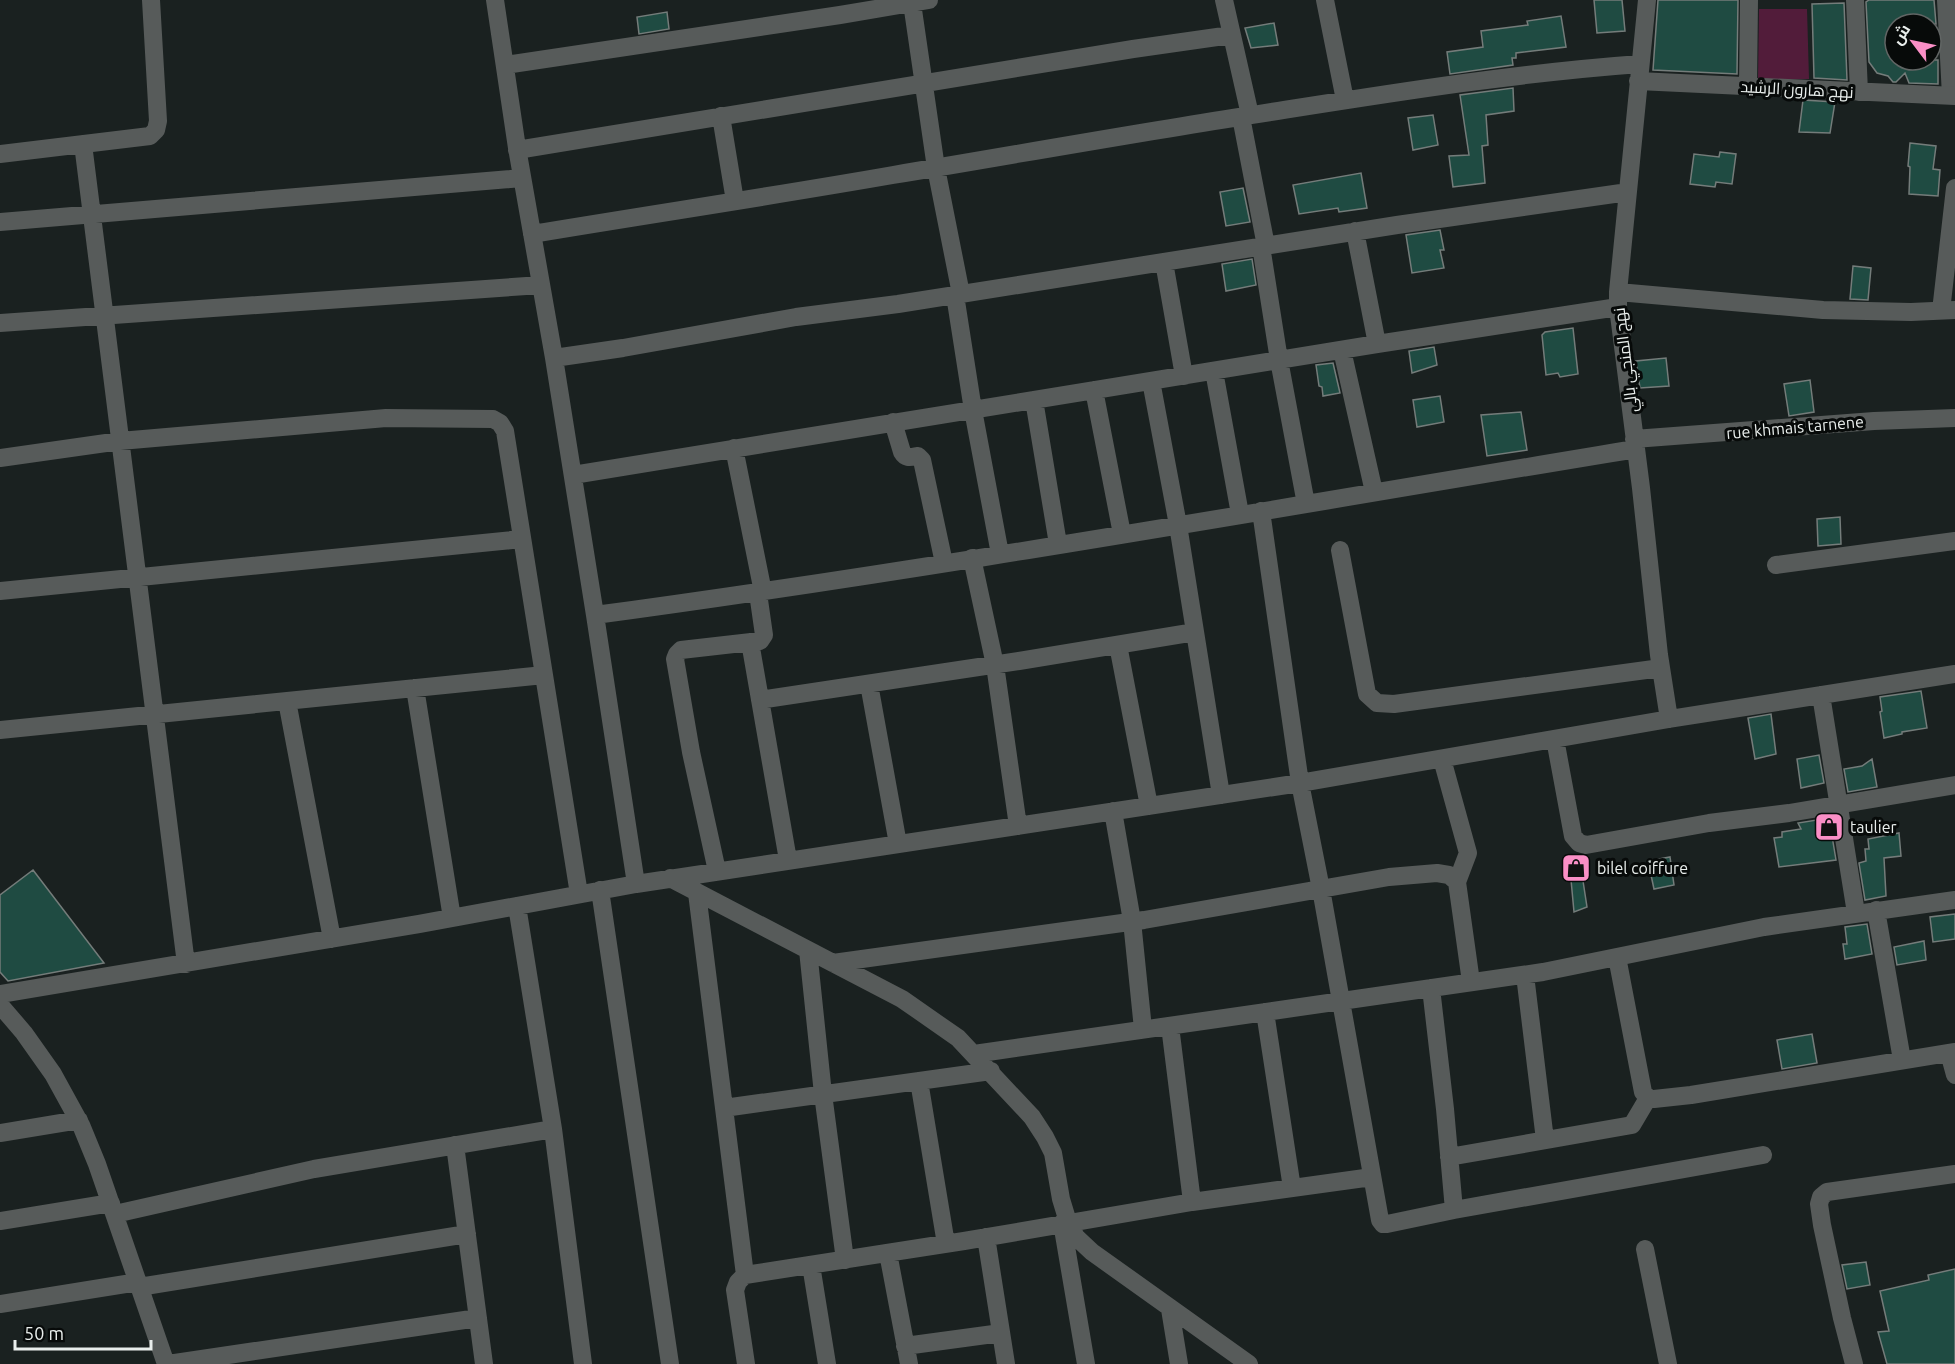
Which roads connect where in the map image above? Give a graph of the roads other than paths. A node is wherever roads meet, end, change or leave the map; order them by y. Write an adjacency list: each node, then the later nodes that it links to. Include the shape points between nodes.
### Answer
1 (151, 0): 20 (street, via 156,130 150,136)
2 (495, 0): 11 (street)
3 (1224, 0): 10 (street)
4 (1325, 0): 17 (street)
5 (1647, 0): 12 (street, نهج المنجي بالي)
6 (1749, 0): 14 (street)
7 (1855, 0): 15 (street)
8 (920, 1): 11 (street); 13 (street)
9 (1950, 11): 16 (street)
10 (1232, 35): 13 (street); 18 (street)
11 (505, 65): 21 (street)
12 (1639, 73): 14 (street, نهج هارون الرشيد); 17 (street, نهج هارون الرشيد, via 1575,69); 26 (street, نهج المنجي بالي)
13 (924, 83): 19 (street); 23 (street)
14 (1748, 86): 15 (street, نهج هارون الرشيد)
15 (1859, 92): 16 (street, نهج هارون الرشيد)
16 (1953, 96)
17 (1345, 100): 18 (street, نهج هارون الرشيد)
18 (1245, 116): 23 (street, نهج هارون الرشيد); 32 (street)
19 (721, 117): 21 (street); 27 (street)
20 (83, 144): 22 (street); 28 (street)
21 (517, 150): 24 (street)
22 (0, 154)
23 (936, 168): 27 (street, نهج هارون الرشيد); 35 (street)
24 (522, 178): 28 (street); 31 (street)
25 (1955, 188): 37 (street)
26 (1628, 192): 30 (street); 36 (street, نهج المنجي بالي)
27 (735, 201): 31 (street, نهج هارون الرشيد)
28 (92, 213): 29 (street); 38 (street)
29 (0, 222)
30 (1355, 231): 32 (street); 40 (street)
31 (532, 234): 34 (street)
32 (1264, 246): 33 (street); 43 (street)
33 (1164, 262): 35 (street); 45 (street)
34 (541, 285): 38 (street); 42 (street)
35 (958, 294): 42 (street); 49 (street)
36 (1618, 300): 37 (street, via 1823,310); 40 (street); 53 (street, نهج المنجي بالي)
37 (1948, 310)
38 (105, 316): 39 (street); 52 (street)
39 (0, 323)
40 (1377, 344): 41 (street)
41 (1342, 350): 43 (street); 57 (street)
42 (554, 358): 56 (street)
43 (1279, 360): 44 (street); 58 (street)
44 (1214, 371): 45 (street); 60 (street)
45 (1184, 376): 46 (street)
46 (1151, 381): 47 (street); 61 (street)
47 (1094, 390): 48 (street); 62 (street)
48 (1034, 400): 49 (street); 65 (street)
49 (973, 410): 51 (street); 67 (street)
50 (1955, 418): 53 (street, rue khmais tarnene, via 1874,421)
51 (893, 422): 54 (street); 69 (street, via 904,456 918,456 922,460)
52 (120, 441): 55 (street); 63 (street, via 386,418 493,419 505,431); 71 (street)
53 (1635, 444): 57 (street, rue khmais tarnene); 79 (street, نهج المنجي بالي)
54 (734, 448): 56 (street); 73 (street)
55 (0, 458)
56 (573, 475): 74 (street)
57 (1374, 492): 58 (street, rue khmais tarnene)
58 (1305, 504): 59 (street, rue khmais tarnene)
59 (1262, 511): 60 (street, rue khmais tarnene); 92 (street)
60 (1240, 514): 61 (street, rue khmais tarnene)
61 (1178, 525): 62 (street, rue khmais tarnene); 75 (street)
62 (1122, 534): 65 (street, rue khmais tarnene)
63 (522, 539): 71 (street); 81 (street)
64 (1955, 541): 70 (street)
65 (1058, 544): 67 (street, rue khmais tarnene)
66 (1340, 550): 79 (street, via 1367,694 1377,703 1394,704)
67 (1000, 554): 68 (street, rue khmais tarnene)
68 (972, 558): 69 (street, rue khmais tarnene); 78 (street)
69 (944, 562): 73 (street, rue khmais tarnene)
70 (1776, 565)
71 (137, 576): 72 (street); 87 (street)
72 (0, 591)
73 (760, 592): 74 (street, rue khmais tarnene); 76 (street, via 764,635 760,641)
74 (596, 615): 104 (street)
75 (1195, 632): 77 (street); 94 (street)
76 (750, 642): 85 (street); 101 (street, via 681,650 675,660)
77 (1118, 645): 78 (street); 96 (street)
78 (995, 665): 82 (street); 98 (street)
79 (1661, 668): 88 (street, نهج المنجي بالي)
80 (1955, 674): 84 (street)
81 (544, 675): 83 (street); 108 (street)
82 (869, 684): 85 (street); 99 (street)
83 (415, 688): 86 (street); 113 (street)
84 (1821, 695): 88 (street); 95 (street)
85 (760, 700): 100 (street)
86 (287, 701): 87 (street); 115 (street)
87 (155, 714): 89 (street); 119 (street)
88 (1669, 719): 90 (street)
89 (0, 730)
90 (1555, 739): 91 (street); 95 (street, via 1573,836 1586,845)
91 (1442, 759): 92 (street); 103 (street, via 1468,853)
92 (1300, 783): 94 (street); 105 (street)
93 (1955, 785): 95 (street)
94 (1221, 795): 96 (street)
95 (1840, 805): 112 (street)
96 (1149, 806): 97 (street)
97 (1113, 812): 98 (street); 114 (street)
98 (1018, 826): 99 (street)
99 (898, 844): 100 (street)
100 (788, 860): 101 (street)
101 (717, 871): 102 (street)
102 (670, 878): 104 (street); 107 (street)
103 (1457, 882): 105 (street, via 1449,875 1437,873); 121 (street)
104 (636, 884): 106 (street)
105 (1322, 889): 114 (street); 124 (street)
106 (600, 890): 108 (street); 170 (street)
107 (697, 893): 116 (street); 137 (street)
108 (579, 894): 110 (street)
109 (1955, 900): 111 (street)
110 (517, 906): 113 (street); 139 (street)
111 (1876, 910): 112 (street); 131 (street)
112 (1856, 914): 117 (street, via 1764,927)
113 (452, 918): 115 (street)
114 (1132, 921): 118 (street); 128 (street)
115 (332, 939): 119 (street)
116 (808, 950): 118 (street); 135 (street)
117 (1617, 957): 120 (street); 136 (street, via 1637,1068)
118 (833, 963): 130 (street, via 910,1005)
119 (186, 964): 123 (street)
120 (1525, 975): 121 (street); 141 (street)
121 (1471, 982): 122 (street)
122 (1431, 988): 124 (street); 144 (street)
123 (0, 994)
124 (1341, 1001): 126 (street); 146 (street)
125 (0, 1005): 138 (street, via 53,1074)
126 (1265, 1012): 127 (street); 147 (street)
127 (1170, 1026): 128 (street); 148 (street)
128 (1143, 1029): 130 (street)
129 (1952, 1053): 131 (street); 133 (street)
130 (974, 1054): 132 (street)
131 (1902, 1060): 136 (street, via 1690,1095)
132 (991, 1071): 134 (street); 152 (street, via 1032,1117 1053,1153)
133 (1955, 1075)
134 (919, 1081): 135 (street); 155 (street)
135 (823, 1094): 137 (street); 158 (street)
136 (1648, 1098): 141 (street, via 1632,1125)
137 (724, 1107): 160 (street)
138 (78, 1120): 140 (street); 149 (street)
139 (553, 1129): 142 (street); 169 (street)
140 (0, 1133)
141 (1545, 1140): 144 (street)
142 (455, 1145): 149 (street); 153 (street)
143 (1763, 1155): 150 (street)
144 (1449, 1157): 150 (street)
145 (1955, 1174): 178 (street, via 1827,1192 1821,1197 1822,1225)
146 (1372, 1177): 147 (street); 150 (street, via 1383,1224)
147 (1292, 1188): 148 (street)
148 (1192, 1202): 152 (street)
149 (113, 1208): 151 (street); 161 (street)
150 (1454, 1209)
151 (0, 1221)
152 (1065, 1223): 154 (street); 163 (street, via 1092,1252); 174 (street)
153 (467, 1234): 161 (street); 164 (street)
154 (986, 1238): 155 (street); 165 (street)
155 (946, 1244): 157 (street)
156 (1645, 1249): 177 (street)
157 (888, 1253): 158 (street); 166 (street)
158 (845, 1260): 159 (street)
159 (811, 1265): 160 (street); 172 (street)
160 (745, 1275): 171 (street, via 735,1290)
161 (139, 1285): 162 (street); 167 (street)
162 (0, 1304)
163 (1170, 1309): 175 (street); 176 (street)
164 (478, 1318): 167 (street); 168 (street)
165 (1001, 1334): 166 (street); 173 (street)
166 (907, 1355)
167 (167, 1364)
168 (484, 1364)
169 (583, 1364)
170 (670, 1364)
171 (746, 1364)
172 (827, 1364)
173 (1006, 1364)
174 (1086, 1364)
175 (1179, 1364)
176 (1248, 1364)
177 (1668, 1364)
178 (1854, 1364)

